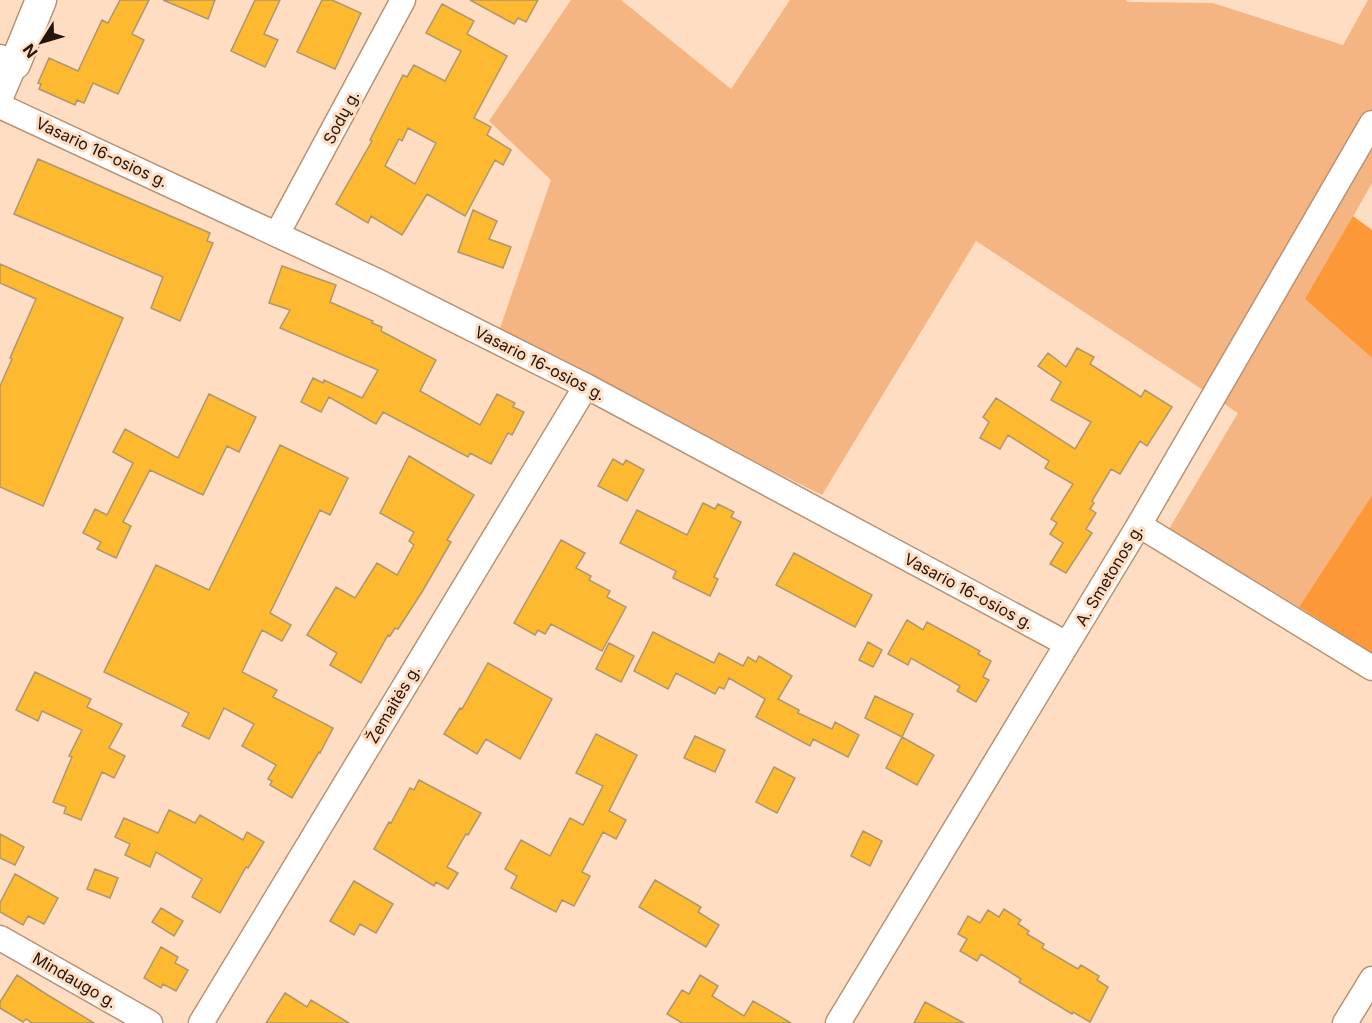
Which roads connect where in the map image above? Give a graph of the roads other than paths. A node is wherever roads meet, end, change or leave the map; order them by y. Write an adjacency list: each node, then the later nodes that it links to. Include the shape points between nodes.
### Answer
1 (41, 0): 3 (street)
2 (404, 0): 7 (street, Sodų g.)
3 (7, 60): 4 (street)
4 (0, 99)
5 (0, 106): 7 (street, Vasario 16-osios g.)
6 (1372, 123): 9 (street, A. Smetonos g.)
7 (277, 234): 8 (street, Vasario 16-osios g.)
8 (586, 386): 10 (street, Vasario 16-osios g.); 15 (street, Žemaitės g.)
9 (1139, 525): 10 (street, A. Smetonos g.); 11 (street)
10 (1067, 644): 16 (street, A. Smetonos g.)
11 (1372, 668)
12 (0, 938): 14 (street, Mindaugo g.)
13 (1372, 980): 17 (street)
14 (150, 1023)
15 (201, 1023)
16 (838, 1023)
17 (1346, 1023)

